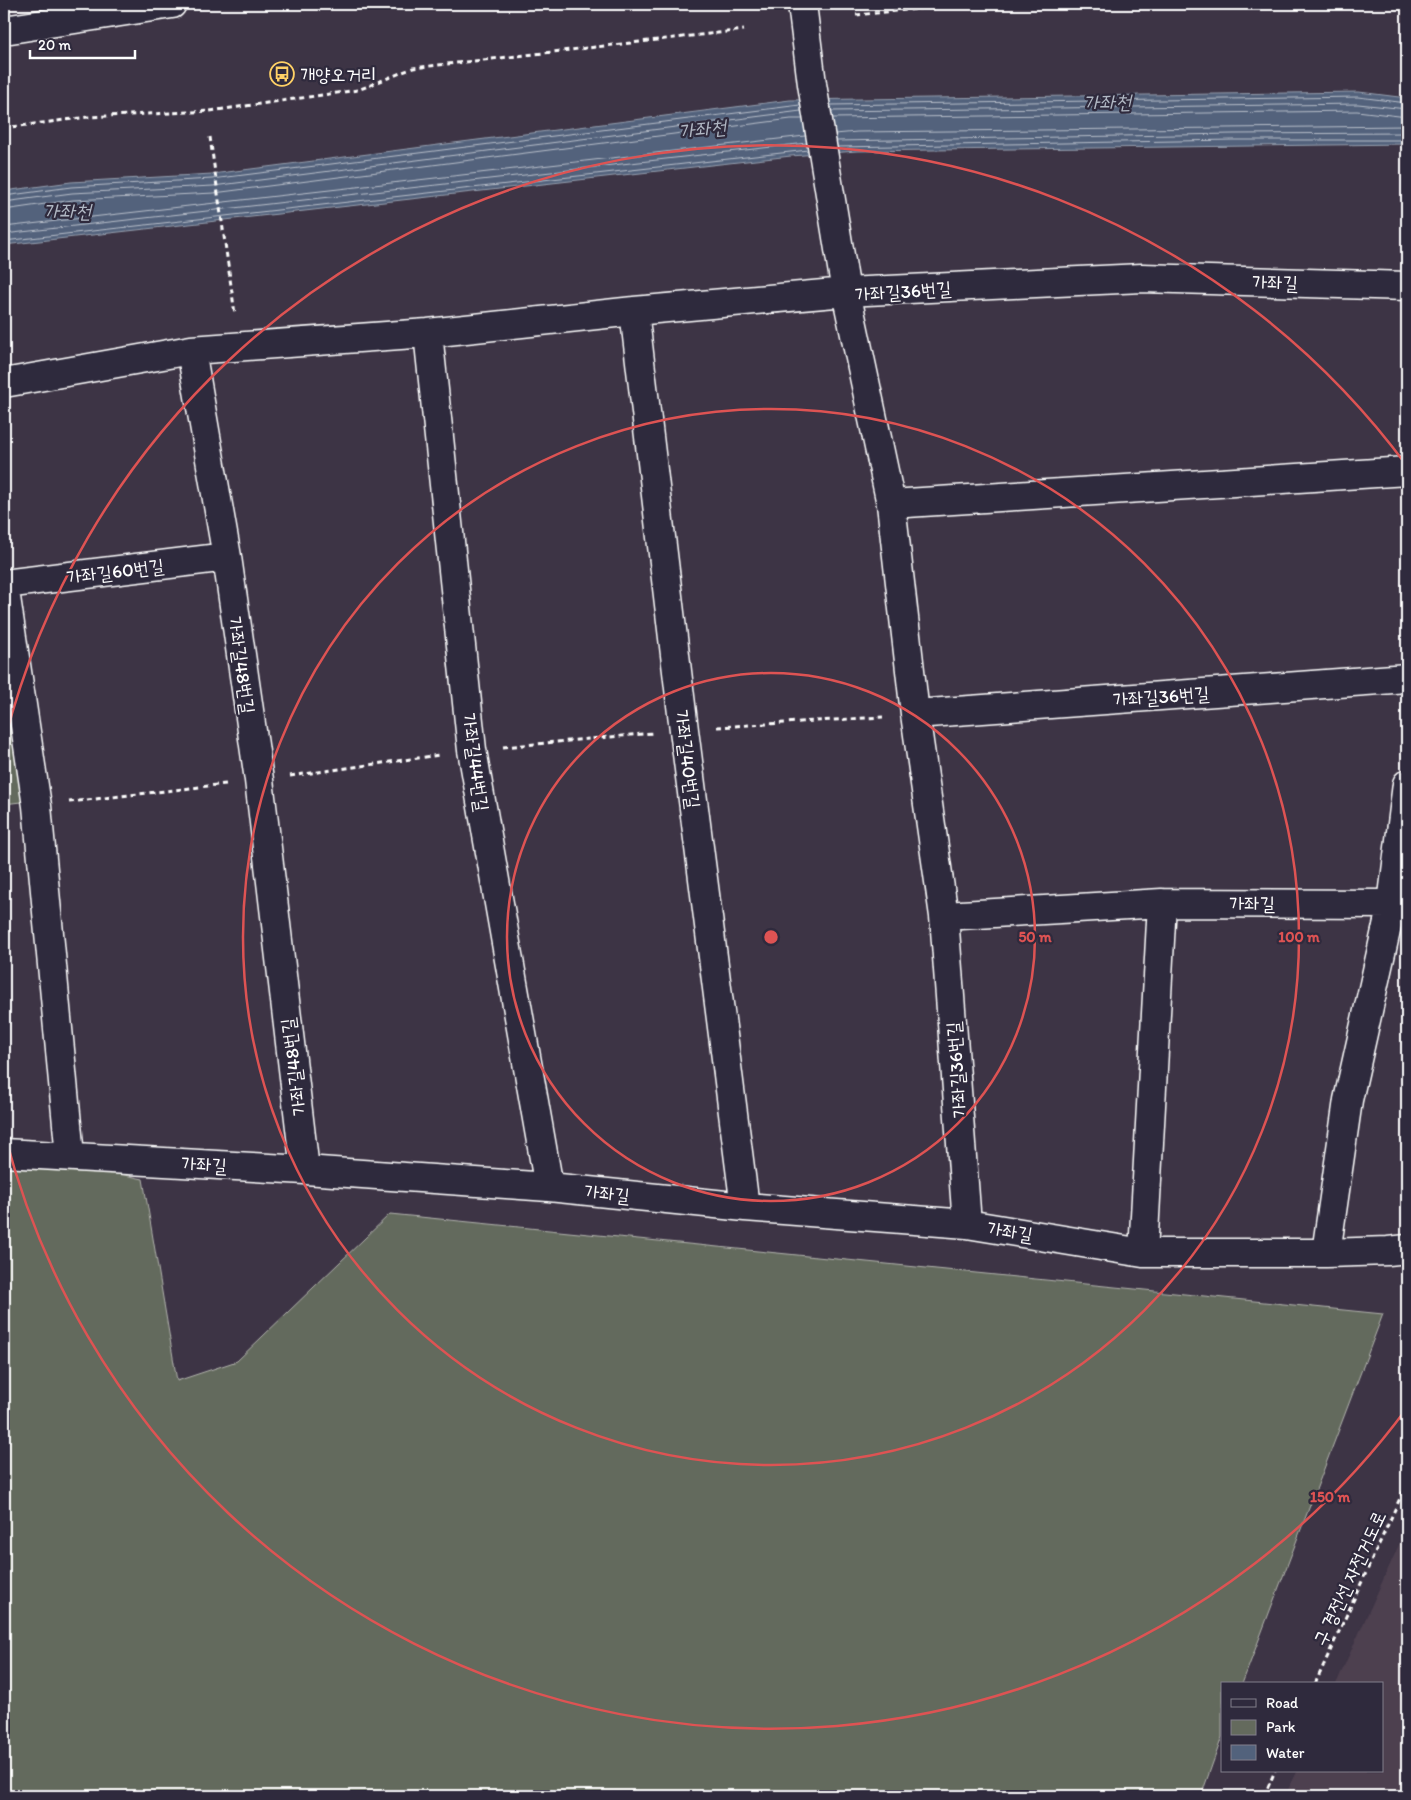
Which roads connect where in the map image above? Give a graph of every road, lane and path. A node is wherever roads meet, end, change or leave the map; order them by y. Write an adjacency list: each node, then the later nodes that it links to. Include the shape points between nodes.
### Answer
1 (172, 4): 5 (street)
2 (802, 4): 11 (street)
3 (968, 4): 4 (path)
4 (856, 15)
5 (4, 30)
6 (744, 30): 7 (path, via 413,68 358,90 210,111 88,117)
7 (4, 128)
8 (210, 137): 14 (path)
9 (1142, 278): 10 (street, 가좌길); 11 (street, 가좌길36번길)
10 (1407, 286)
11 (846, 292): 12 (street); 18 (street, 가좌길36번길)
12 (634, 311): 13 (street); 31 (street, 가좌길40번길)
13 (428, 333): 14 (street); 30 (street, 가좌길44번길, via 472,750)
14 (240, 347): 15 (street)
15 (191, 350): 16 (street); 19 (street, 가좌길48번길)
16 (4, 383)
17 (1407, 470): 18 (street)
18 (891, 504): 22 (street, 가좌길36번길)
19 (227, 557): 20 (street, 가좌길60번길); 29 (street, 가좌길48번길, via 258,780)
20 (4, 584): 28 (street, 가좌길60번길, via 37,806)
21 (1407, 678): 22 (street, 가좌길36번길)
22 (915, 714): 26 (street, 가좌길36번길)
23 (1407, 784): 25 (street)
24 (1162, 903): 25 (street, 가좌길); 26 (street); 34 (street)
25 (1392, 904): 35 (street, via 1348,1100)
26 (944, 916): 32 (street, 가좌길36번길)
27 (4, 1153): 28 (street, 가좌길)
28 (70, 1156): 29 (street, 가좌길)
29 (305, 1170): 30 (street, 가좌길)
30 (549, 1187): 31 (street, 가좌길)
31 (745, 1207): 32 (street, 가좌길)
32 (967, 1224): 34 (street, 가좌길)
33 (1407, 1249): 35 (street, 가좌길)
34 (1143, 1253): 35 (street, 가좌길)
35 (1326, 1253)
36 (1407, 1483): 37 (path, 구 경전선 자전거도로)
37 (1316, 1682)
38 (1275, 1772): 39 (path)
39 (1264, 1796)

